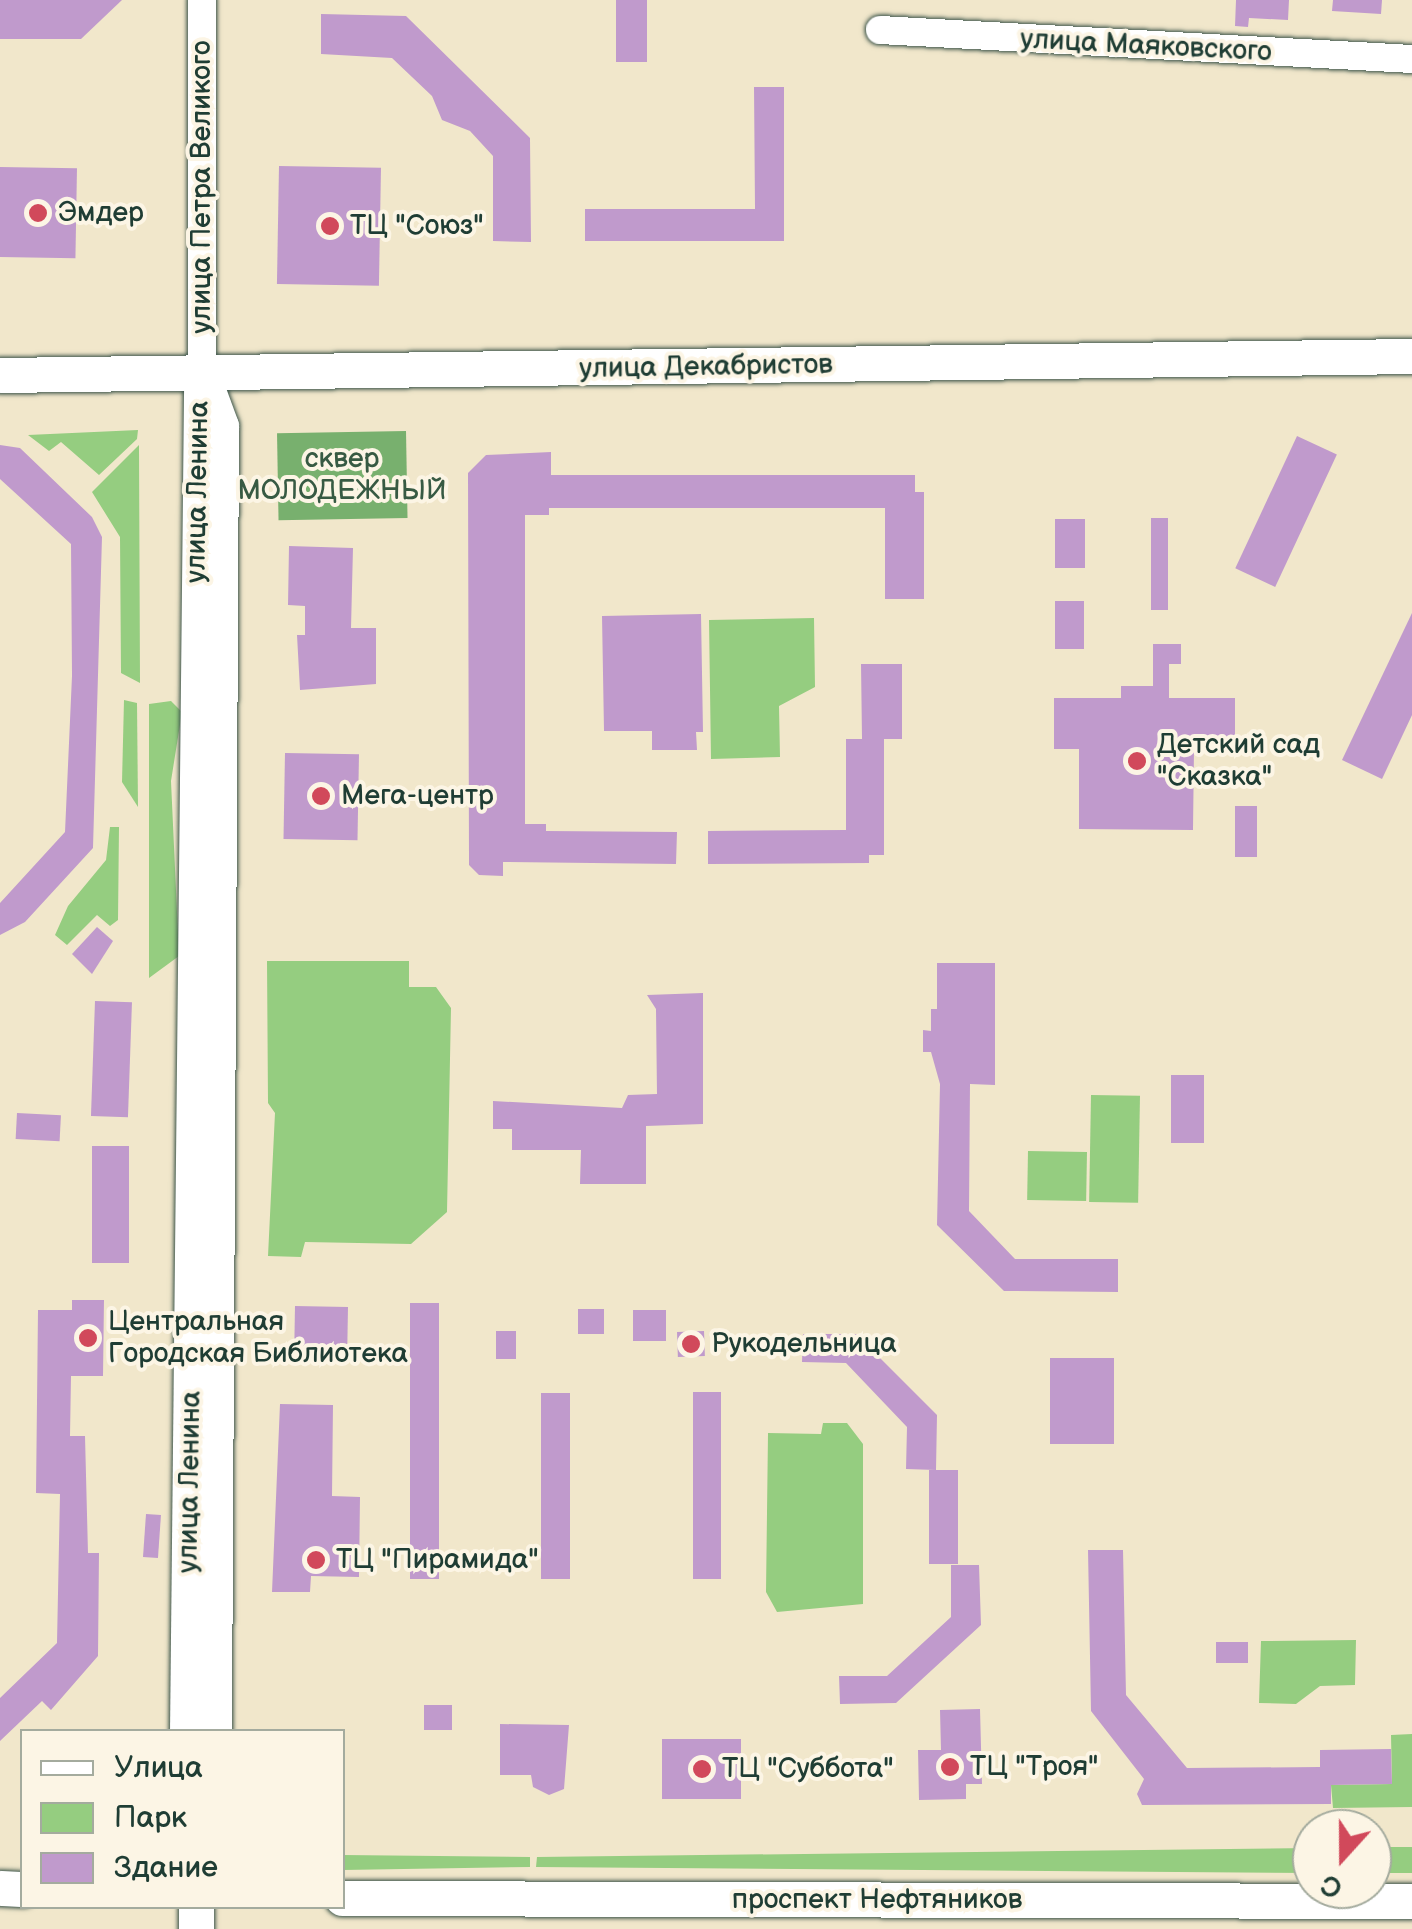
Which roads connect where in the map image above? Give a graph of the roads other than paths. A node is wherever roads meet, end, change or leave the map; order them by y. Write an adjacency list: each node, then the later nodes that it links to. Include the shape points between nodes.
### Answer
1 (202, 0): 5 (street, улица Петра Великого)
2 (880, 30): 3 (street, улица Маяковского)
3 (1412, 58)
4 (1412, 356): 5 (main road, улица Декабристов)
5 (202, 374): 6 (main road, улица Декабристов); 7 (main road, улица Ленина, via 222,426)
6 (0, 375)
7 (203, 1340): 8 (main road, улица Ленина); 9 (main road, улица Ленина)
8 (187, 1729)
9 (214, 1729)
10 (345, 1898): 11 (main road, проспект Нефтяников)
11 (1412, 1901)

